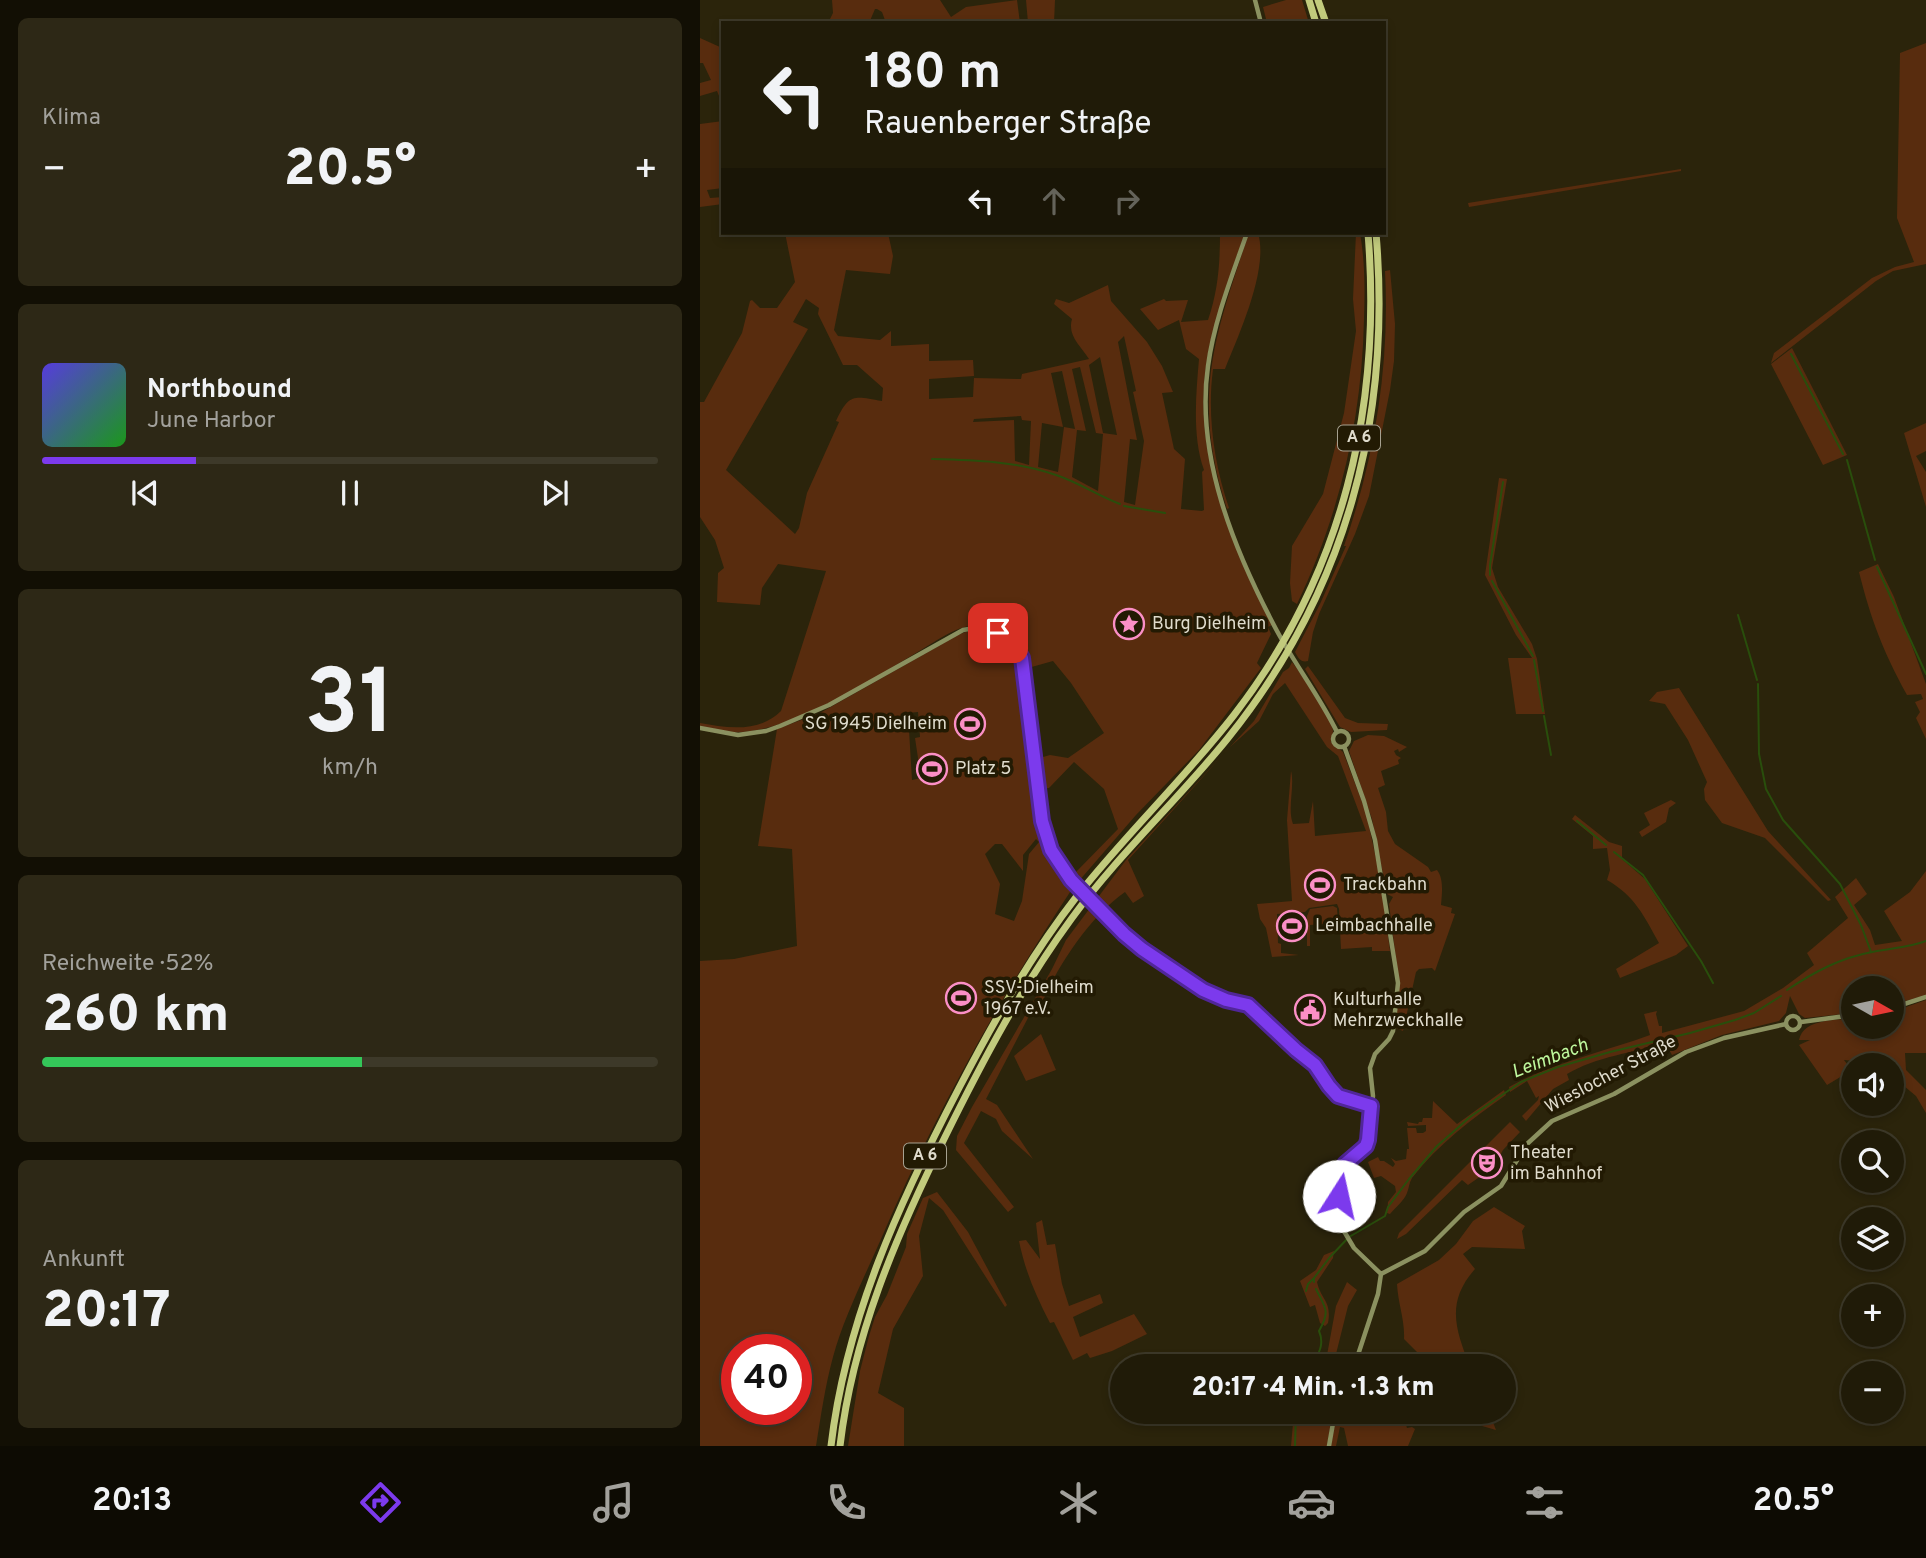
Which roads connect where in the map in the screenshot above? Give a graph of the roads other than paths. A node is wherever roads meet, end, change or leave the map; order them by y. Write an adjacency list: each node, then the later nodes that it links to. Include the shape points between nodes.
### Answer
1 (1255, 0): 4 (street)
2 (1309, 0): 5 (highway)
3 (1318, 0): 6 (highway)
4 (1260, 21)
5 (1316, 21)
6 (1325, 21)
7 (1246, 235): 11 (street, via 1208,365 1208,441 1220,493 1247,568 1278,633)
8 (1368, 235): 13 (highway, A 6, via 1372,294 1367,393 1357,451 1329,543 1308,593 1251,693 1130,833)
9 (1376, 235): 13 (highway, A 6, via 1378,368 1365,449 1351,506 1317,597 1258,698 1228,737)
10 (700, 728): 20 (street, via 738,735 780,726 839,700 958,632 974,628 1008,638 1022,658 1046,837 1071,880 1124,934 1203,990 1257,1012 1315,1065 1338,1096)
11 (1337, 732): 12 (street, via 1335,743); 12 (street, via 1347,735)
12 (1344, 746): 20 (street, via 1371,824 1398,996 1392,1035 1375,1054 1370,1068)
13 (1086, 892): 14 (highway, A 6)
14 (1080, 899): 24 (highway, A 6, via 1037,952 989,1033 891,1230 848,1351); 25 (highway, A 6, via 1009,1016 908,1214 867,1318)
15 (1926, 997): 16 (street)
16 (1904, 1004)
17 (1841, 1016): 18 (street)
18 (1801, 1022): 19 (street, via 1792,1016); 19 (street, via 1794,1031)
19 (1786, 1024): 21 (street, Wieslocher Straße, via 1684,1052 1614,1094 1552,1121 1527,1144 1501,1186 1464,1212 1425,1251)
20 (1371, 1106): 21 (street, via 1367,1143 1347,1160 1341,1174 1338,1221 1350,1243)
21 (1381, 1274): 22 (street)
22 (1358, 1354)
23 (1333, 1424): 26 (street)
24 (831, 1443)
25 (840, 1445)
26 (1329, 1446)

